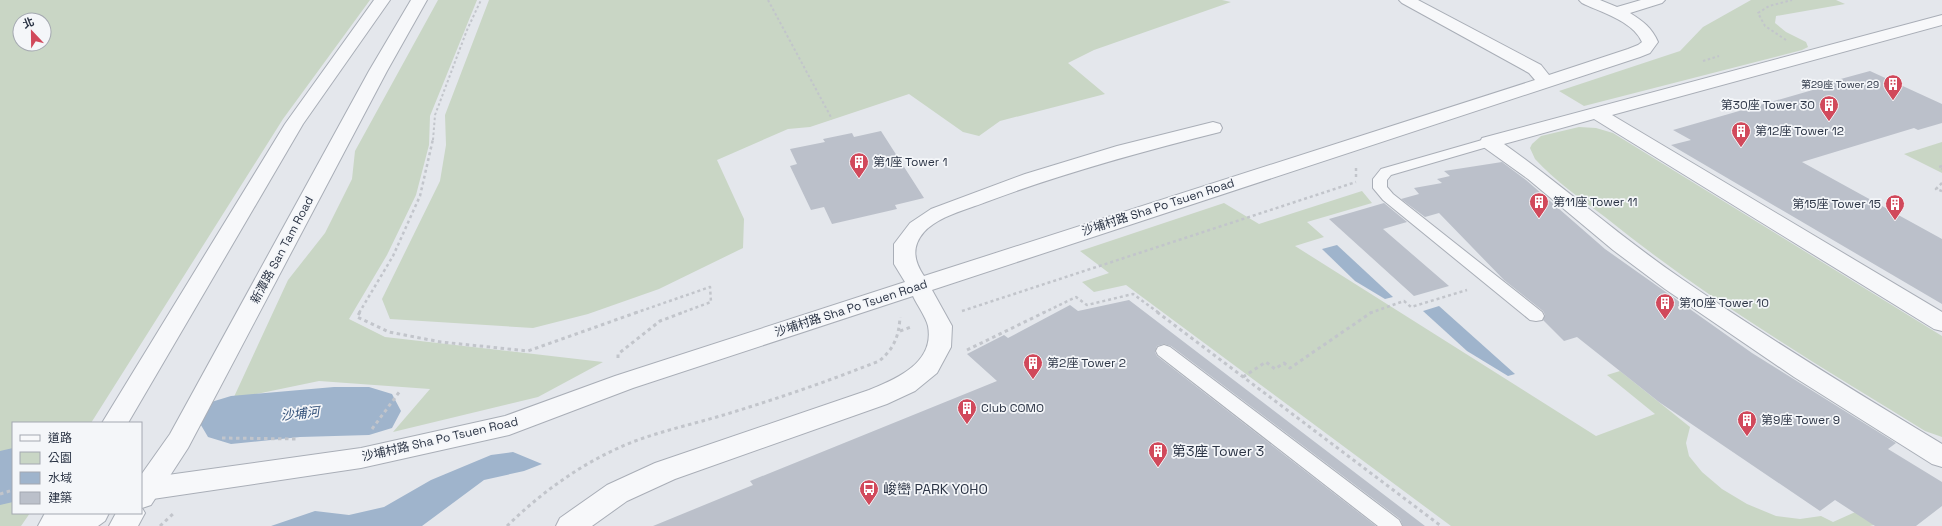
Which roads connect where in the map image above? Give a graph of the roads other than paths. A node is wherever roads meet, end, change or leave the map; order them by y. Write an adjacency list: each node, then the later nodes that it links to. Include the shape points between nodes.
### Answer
1 (382, 0): 16 (street, via 294,124)
2 (419, 0): 18 (street, 新潭路 San Tam Road, via 378,71 179,441)
3 (1407, 0): 8 (street, via 1535,69)
4 (1587, 0): 6 (street)
5 (1657, 0): 6 (street)
6 (1615, 13): 8 (street, 沙埔村路 Sha Po Tsuen Road, via 1641,27 1648,35 1650,42 1644,49)
7 (1942, 20): 9 (street)
8 (1545, 81): 12 (street, 沙埔村路 Sha Po Tsuen Road)
9 (1598, 114): 11 (street); 14 (street)
10 (1213, 128): 12 (street, via 1124,150 1040,176 938,213 917,226 905,244 905,264)
11 (1489, 142): 13 (lane, via 1386,172 1380,179 1380,188); 17 (street, via 1673,284 1797,367)
12 (919, 286): 18 (street, 沙埔村路 Sha Po Tsuen Road, via 624,382 509,425 361,458); 25 (street, via 940,326 939,347 928,367 906,384 878,397 665,471 617,493)
13 (1536, 316)
14 (1942, 323)
15 (1164, 351): 26 (lane)
16 (116, 422)
17 (1942, 457)
18 (143, 492)
19 (59, 514): 22 (street)
20 (93, 514): 23 (street)
21 (130, 514): 24 (street)
22 (52, 526)
23 (75, 526)
24 (123, 526)
25 (570, 526)
26 (1392, 526)

